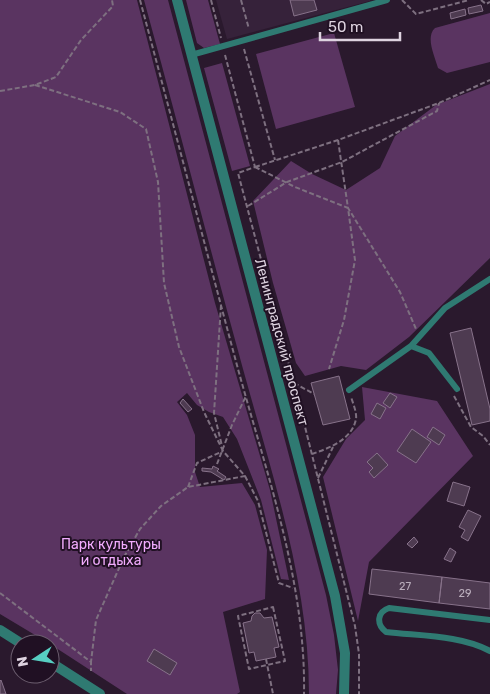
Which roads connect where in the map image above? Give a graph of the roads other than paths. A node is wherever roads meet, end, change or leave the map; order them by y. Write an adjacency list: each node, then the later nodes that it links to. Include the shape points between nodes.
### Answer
1 (177, 0): 3 (street, Ленинградский проспект)
2 (388, 0): 3 (lane)
3 (191, 55): 12 (street, Ленинградский проспект, via 335,596 345,653)
4 (490, 279): 5 (lane, via 445,308)
5 (411, 346): 6 (lane, via 429,353); 7 (lane)
6 (457, 389)
7 (349, 390)
8 (490, 620): 9 (lane, via 389,608 378,619 386,632 462,641)
9 (490, 651)
10 (60, 668): 11 (street)
11 (100, 694)
12 (344, 694)

